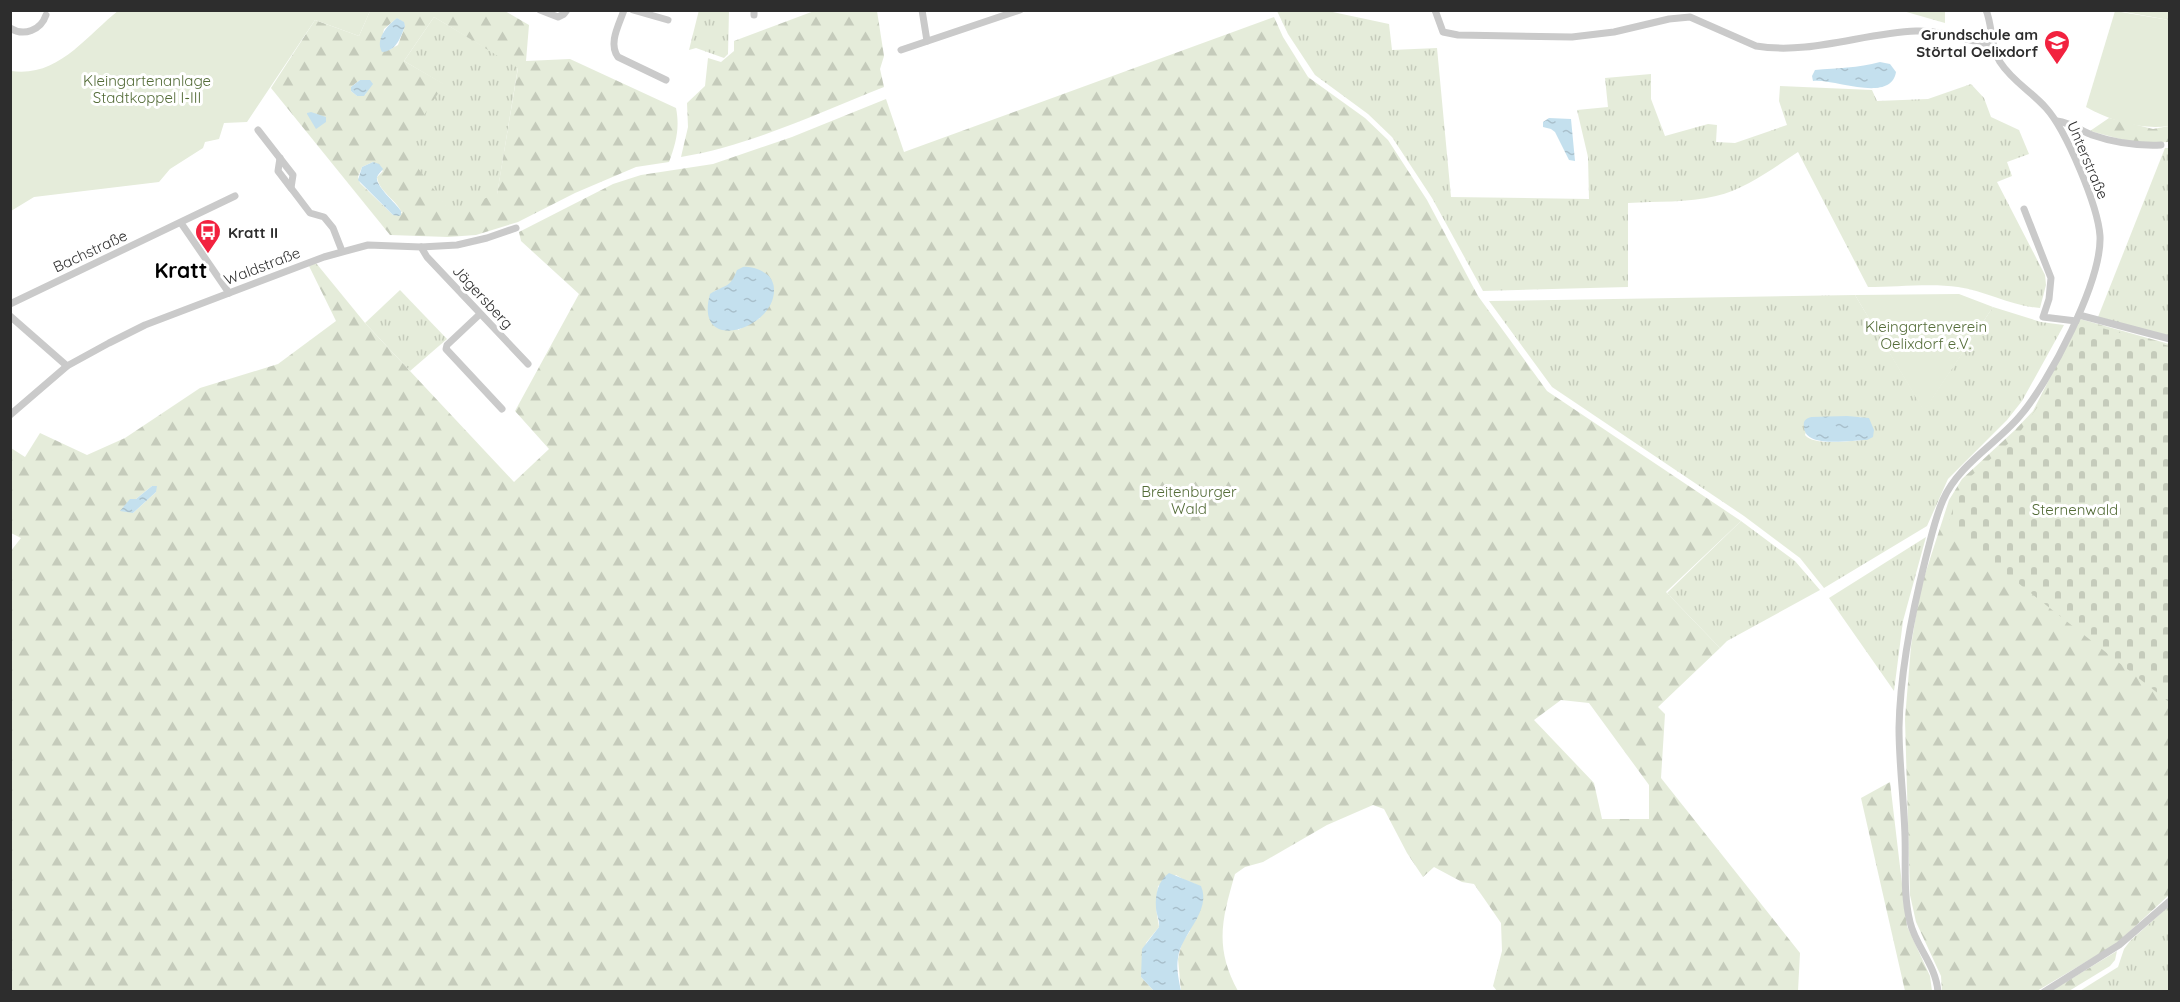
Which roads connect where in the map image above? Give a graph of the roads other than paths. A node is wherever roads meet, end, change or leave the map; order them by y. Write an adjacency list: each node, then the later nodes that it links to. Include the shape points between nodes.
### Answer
1 (540, 10): 2 (street, via 558,17)
2 (567, 10)
3 (624, 10): 16 (street, via 614,40 615,54)
4 (633, 10): 11 (street)
5 (922, 10): 13 (street)
6 (1020, 10): 13 (street)
7 (1435, 10): 9 (street, via 1446,34 1543,38 1598,34)
8 (1986, 10): 14 (street, Unterstraße)
9 (1691, 14): 14 (street, via 1765,47 1791,48 1920,31)
10 (46, 15): 12 (street, via 33,30 19,32)
11 (668, 20)
12 (10, 28)
13 (927, 41): 15 (street)
14 (1994, 45): 17 (street, Unterstraße, via 2008,73)
15 (901, 50)
16 (666, 80)
17 (2057, 122): 19 (street, via 2124,144); 30 (street, Unterstraße, via 2091,197 2099,231 2100,246)
18 (258, 130): 25 (street, via 293,174 291,188 310,213 324,217 333,228)
19 (2161, 145)
20 (235, 196): 22 (street, Bachstraße)
21 (2024, 209): 30 (street, via 2051,278 2043,317)
22 (181, 223): 26 (street); 27 (street, Bachstraße)
23 (516, 228): 24 (street, Waldstraße, via 470,242)
24 (421, 247): 25 (street, Waldstraße, via 376,245); 28 (street, Jägersberg)
25 (342, 251): 26 (street, Waldstraße)
26 (229, 293): 33 (street, Waldstraße, via 132,332)
27 (10, 304)
28 (480, 314): 32 (street, Jägersberg); 34 (street, via 446,349)
29 (10, 316): 33 (street)
30 (2078, 318): 31 (street); 37 (street, Unterstraße, via 2031,402 1958,476 1943,500 1916,596 1899,725 1906,896 1910,925 1937,978)
31 (2169, 339)
32 (528, 364)
33 (67, 366): 35 (street, Waldstraße)
34 (502, 409)
35 (10, 415)
36 (2169, 901): 38 (street, via 2119,945)
37 (1938, 992)
38 (2044, 992)

